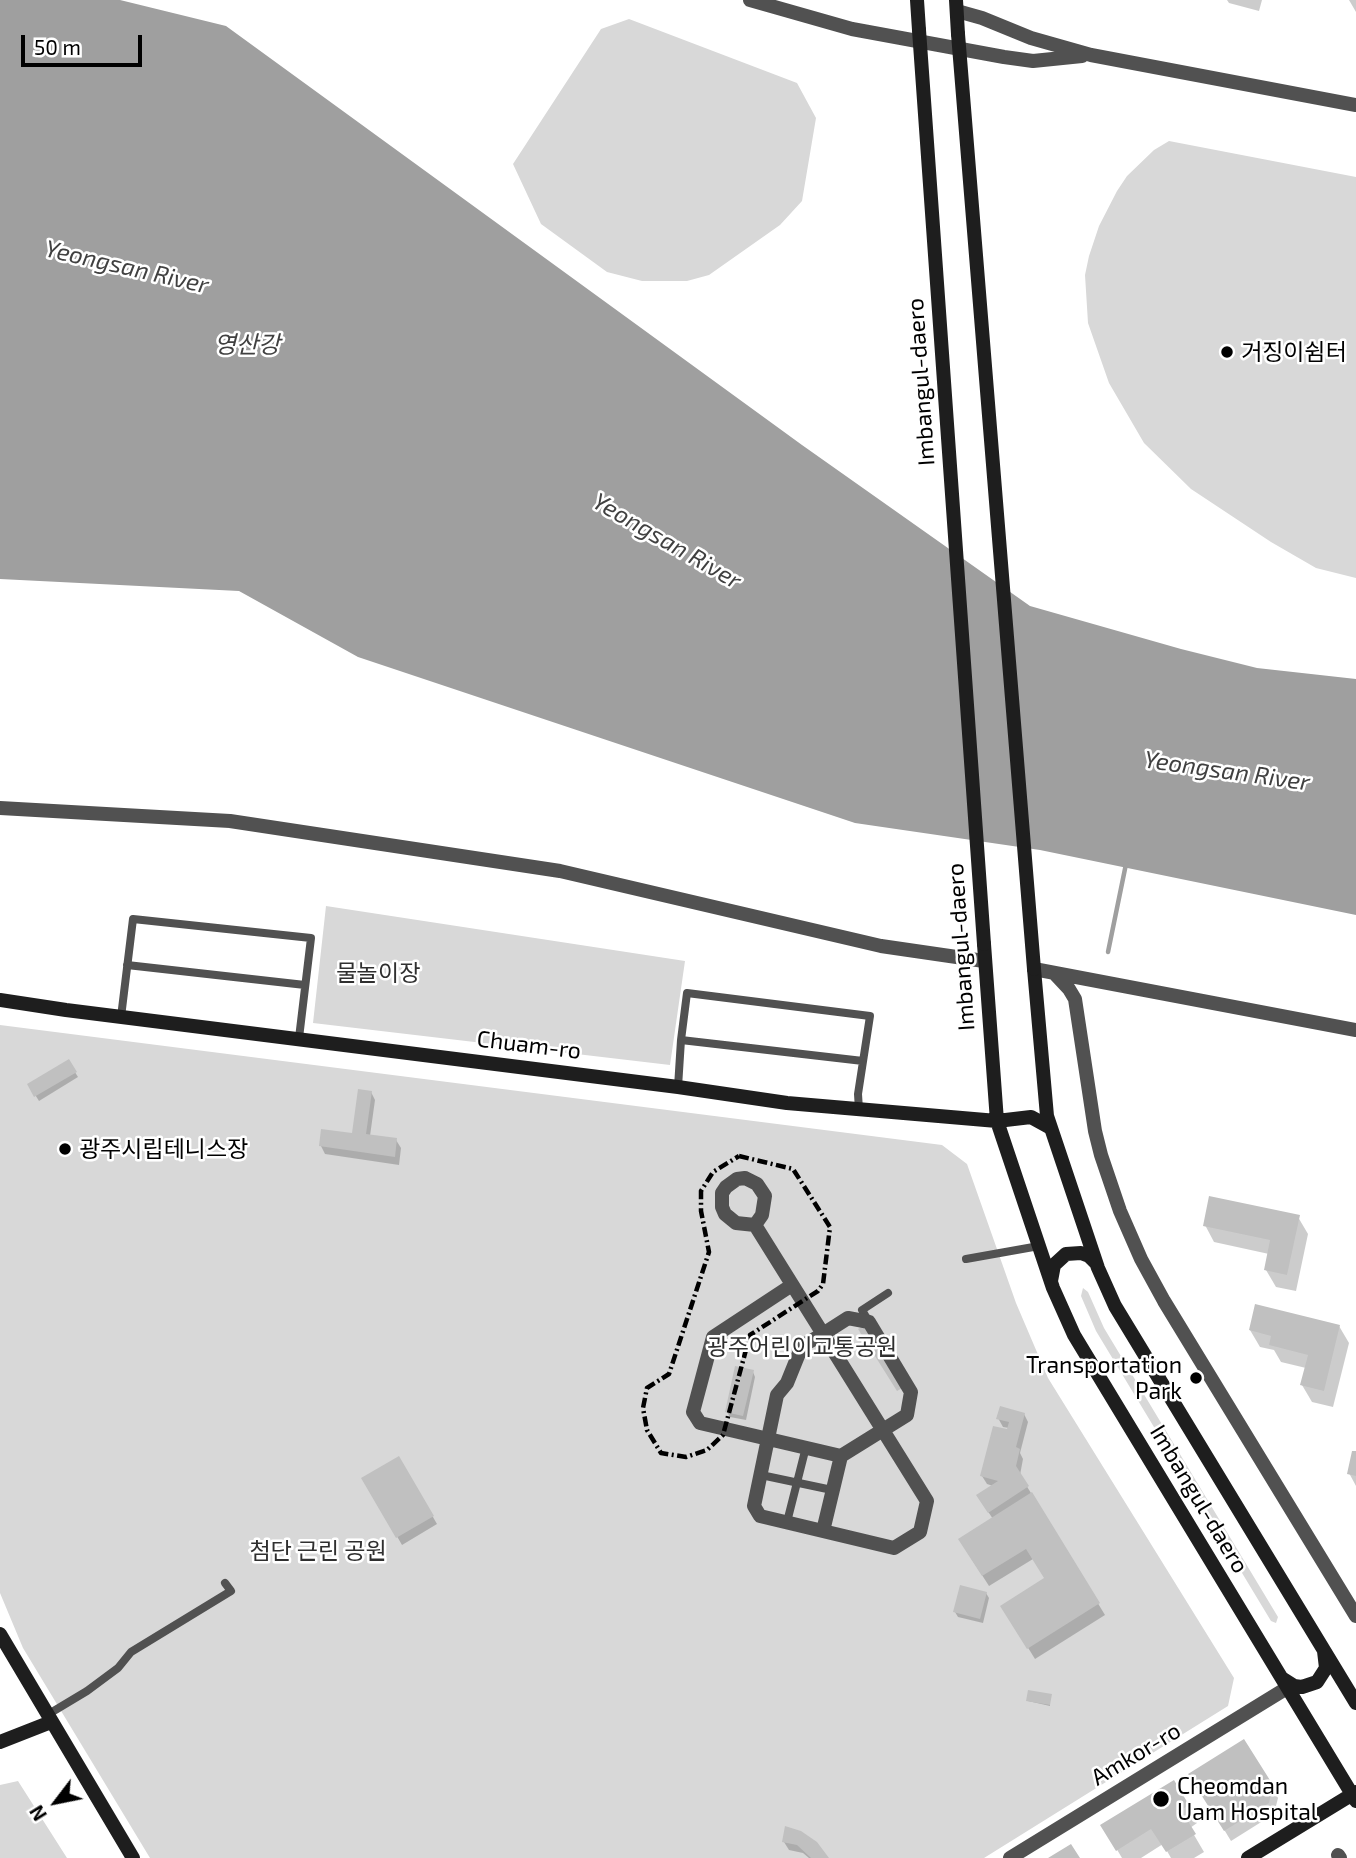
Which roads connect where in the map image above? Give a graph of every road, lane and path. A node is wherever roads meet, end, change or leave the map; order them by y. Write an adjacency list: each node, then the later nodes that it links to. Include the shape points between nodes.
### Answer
1 (750, 0): 4 (street, via 852,29 1004,57 1033,61)
2 (917, 0): 7 (main road, Imbangul-daero, bridge)
3 (957, 6): 4 (street, via 1031,38); 9 (main road, Imbangul-daero, bridge)
4 (1091, 55): 5 (street)
5 (1356, 105)
6 (0, 808): 7 (street, via 230,821 560,871 881,946)
7 (984, 961): 20 (main road, Imbangul-daero)
8 (127, 965): 11 (lane); 11 (lane, via 133,919 311,938); 13 (lane)
9 (1034, 970): 10 (street); 21 (main road, Imbangul-daero)
10 (1054, 973): 14 (street); 41 (street, via 1075,999 1101,1155 1142,1259)
11 (305, 985): 15 (lane)
12 (0, 1000): 13 (main road, Chuam-ro)
13 (121, 1017): 15 (main road, Chuam-ro)
14 (1356, 1030)
15 (299, 1038): 18 (main road, Chuam-ro)
16 (681, 1040): 17 (lane); 17 (lane, via 687,993 870,1016); 18 (lane)
17 (863, 1061): 19 (lane)
18 (678, 1087): 19 (main road, Chuam-ro)
19 (859, 1110): 20 (main road, Chuam-ro)
20 (997, 1121): 21 (main road, Chuam-ro, via 1031,1117); 23 (main road, Imbangul-daero)
21 (1051, 1128): 25 (main road, Imbangul-daero)
22 (755, 1225): 26 (street)
23 (1039, 1246): 24 (lane); 27 (main road, Imbangul-daero)
24 (965, 1259)
25 (1098, 1268): 27 (main road, via 1081,1252 1066,1254 1054,1265); 43 (main road, Imbangul-daero, via 1115,1306)
26 (792, 1285): 30 (street); 32 (street, via 713,1337 693,1412 700,1423)
27 (1053, 1288): 44 (main road, Imbangul-daero, via 1074,1335)
28 (888, 1293): 29 (lane, via 862,1310)
29 (869, 1322): 30 (street, via 848,1318); 31 (street, via 911,1392 907,1415)
30 (823, 1334): 31 (street); 32 (street, via 802,1346 777,1395)
31 (882, 1430): 34 (street); 39 (street, via 926,1501 920,1532 894,1548)
32 (769, 1440): 33 (street); 35 (street)
33 (806, 1447): 34 (street); 36 (lane)
34 (841, 1456): 37 (street)
35 (761, 1475): 36 (lane); 38 (street, via 754,1506 760,1516)
36 (797, 1484): 37 (lane); 38 (lane)
37 (832, 1490): 39 (street)
38 (787, 1522): 39 (street)
39 (823, 1531)
40 (225, 1583): 47 (lane, via 231,1591 131,1652 118,1668)
41 (1356, 1616)
42 (0, 1634): 47 (main road)
43 (1320, 1643): 44 (main road, via 1326,1668 1317,1682 1294,1686); 46 (main road, Imbangul-daero)
44 (1278, 1673): 45 (main road, Imbangul-daero)
45 (1287, 1688): 49 (main road, Imbangul-daero); 51 (street, Amkor-ro)
46 (1356, 1703)
47 (49, 1719): 48 (main road); 50 (main road)
48 (0, 1742)
49 (1355, 1796): 52 (main road)
50 (133, 1858)
51 (1010, 1858)
52 (1248, 1858)

